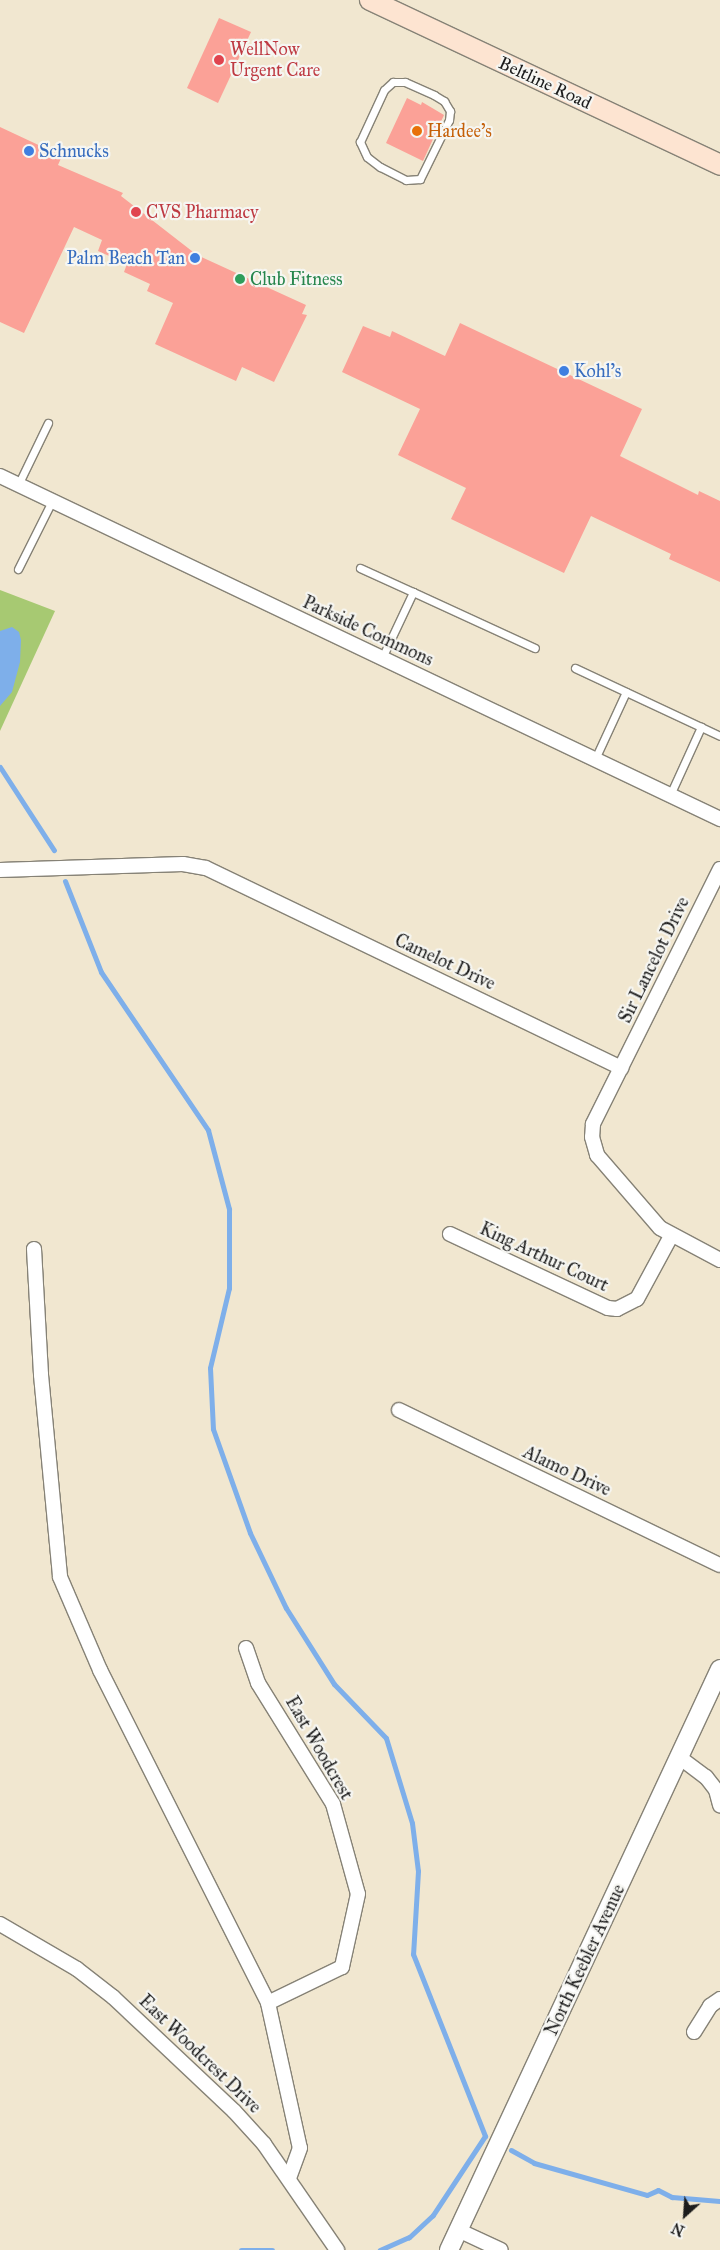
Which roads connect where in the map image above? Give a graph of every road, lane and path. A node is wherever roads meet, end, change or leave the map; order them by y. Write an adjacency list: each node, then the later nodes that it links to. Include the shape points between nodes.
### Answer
1 (375, 1): 3 (main road, Beltline Road)
2 (404, 82): 2 (lane, via 393,82 384,90 360,142 367,157 380,167 406,180 420,179 450,120 450,111 444,102)
3 (720, 165)
4 (48, 423): 6 (lane)
5 (0, 476): 6 (street, Parkside Commons)
6 (18, 485): 7 (street, Parkside Commons)
7 (52, 501): 9 (lane); 12 (street, Parkside Commons)
8 (360, 568): 10 (lane)
9 (18, 569)
10 (413, 592): 11 (lane); 12 (lane)
11 (534, 648)
12 (382, 658): 17 (street, Parkside Commons)
13 (575, 668): 14 (lane)
14 (626, 692): 15 (lane); 17 (lane)
15 (701, 727): 16 (lane); 18 (lane)
16 (720, 736)
17 (594, 759): 18 (street, Parkside Commons)
18 (670, 794): 19 (street, Parkside Commons)
19 (720, 819)
20 (720, 869): 22 (street, Sir Lancelot Drive)
21 (0, 870): 22 (street, Camelot Drive, via 183,864 206,868)
22 (621, 1068): 24 (street, via 593,1124 594,1147 660,1228)
23 (450, 1234): 24 (street, King Arthur Court, via 608,1308 617,1309 637,1299)
24 (672, 1236): 26 (street)
25 (34, 1250): 35 (street, via 40,1375 60,1577 100,1670)
26 (720, 1260)
27 (399, 1410): 28 (street, Alamo Drive)
28 (720, 1564)
29 (246, 1648): 35 (street, East Woodcrest, via 258,1683 333,1804 358,1894 342,1967)
30 (720, 1669): 31 (street, North Keebler Avenue)
31 (679, 1757): 32 (street, via 706,1777 716,1790); 38 (street, North Keebler Avenue)
32 (720, 1805)
33 (0, 1924): 37 (street, East Woodcrest Drive, via 62,1959 113,1997 234,2111)
34 (720, 1999): 36 (street, via 710,2006)
35 (268, 2003): 37 (street, via 300,2148)
36 (694, 2032)
37 (289, 2178): 39 (street, East Woodcrest Drive)
38 (458, 2230): 40 (street, North Keebler Avenue); 41 (street)
39 (337, 2250)
40 (448, 2250)
41 (501, 2250)

